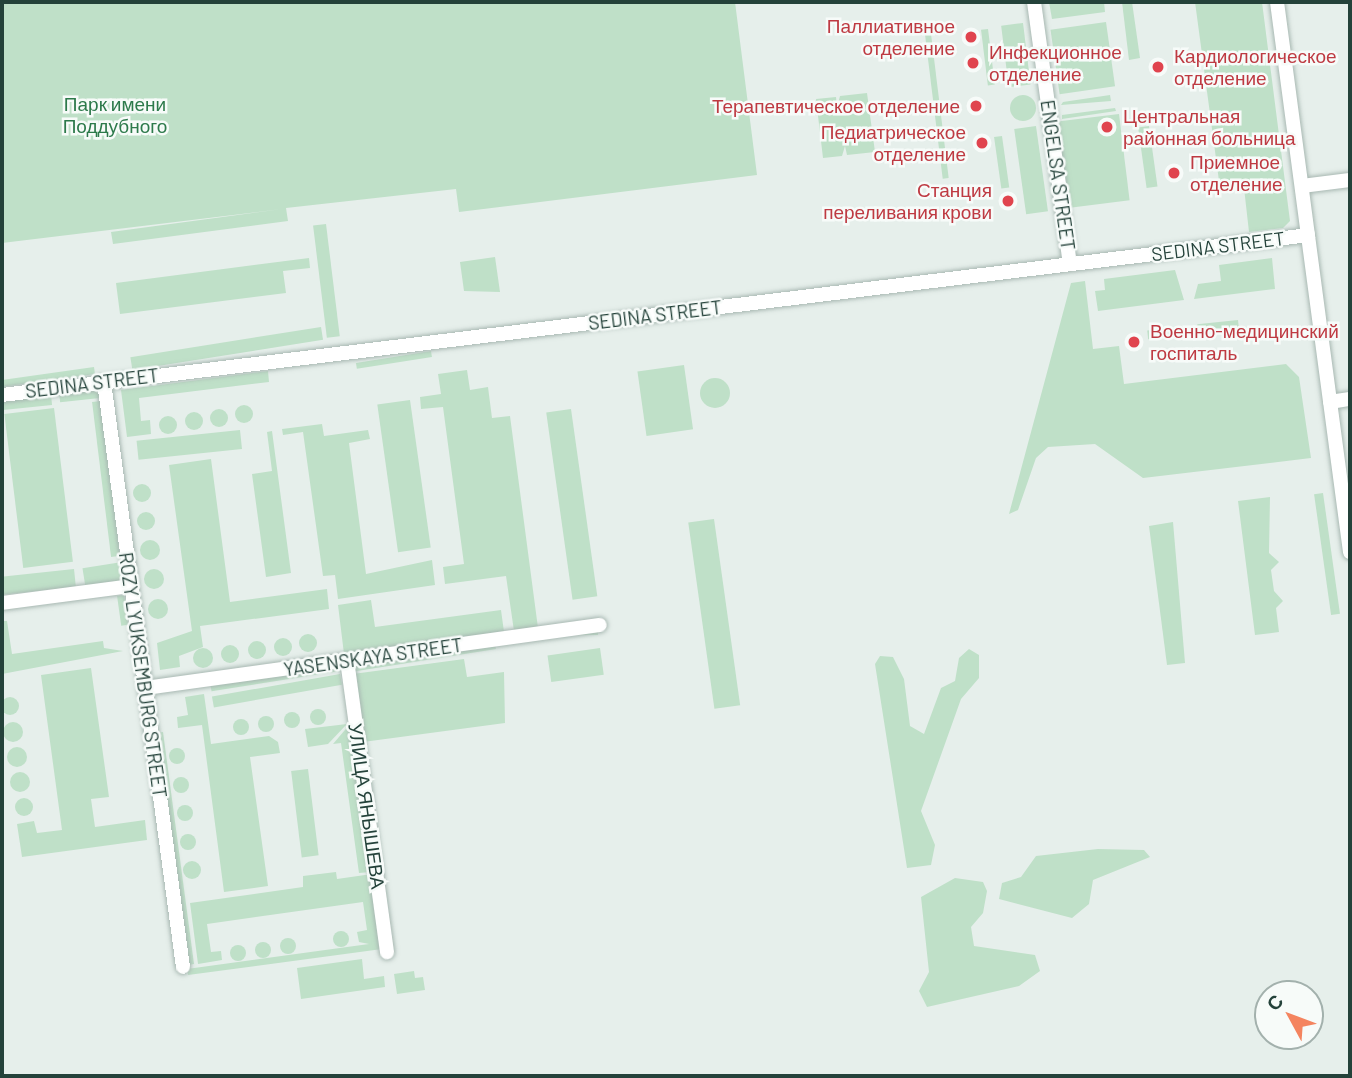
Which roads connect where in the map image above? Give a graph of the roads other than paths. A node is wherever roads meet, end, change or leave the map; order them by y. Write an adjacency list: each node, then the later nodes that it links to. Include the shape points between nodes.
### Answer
1 (1034, 2): 6 (street, ENGELSA STREET)
2 (1277, 2): 4 (street)
3 (1350, 180): 4 (street)
4 (1301, 186): 5 (street)
5 (1308, 235): 6 (street, SEDINA STREET); 10 (street)
6 (1070, 264): 7 (street, SEDINA STREET)
7 (104, 382): 8 (street, SEDINA STREET); 12 (street, ROZY LYUKSEMBURG STREET)
8 (2, 394)
9 (1350, 399): 10 (street)
10 (1330, 402): 11 (street)
11 (1350, 552)
12 (131, 586): 13 (street); 16 (street, ROZY LYUKSEMBURG STREET)
13 (2, 603)
14 (600, 625): 15 (street, YASENSKAYA STREET)
15 (347, 660): 16 (street, YASENSKAYA STREET); 17 (street, УЛИЦА ЯНЫШЕВА)
16 (145, 688): 18 (street, ROZY LYUKSEMBURG STREET)
17 (387, 952)
18 (183, 967)

